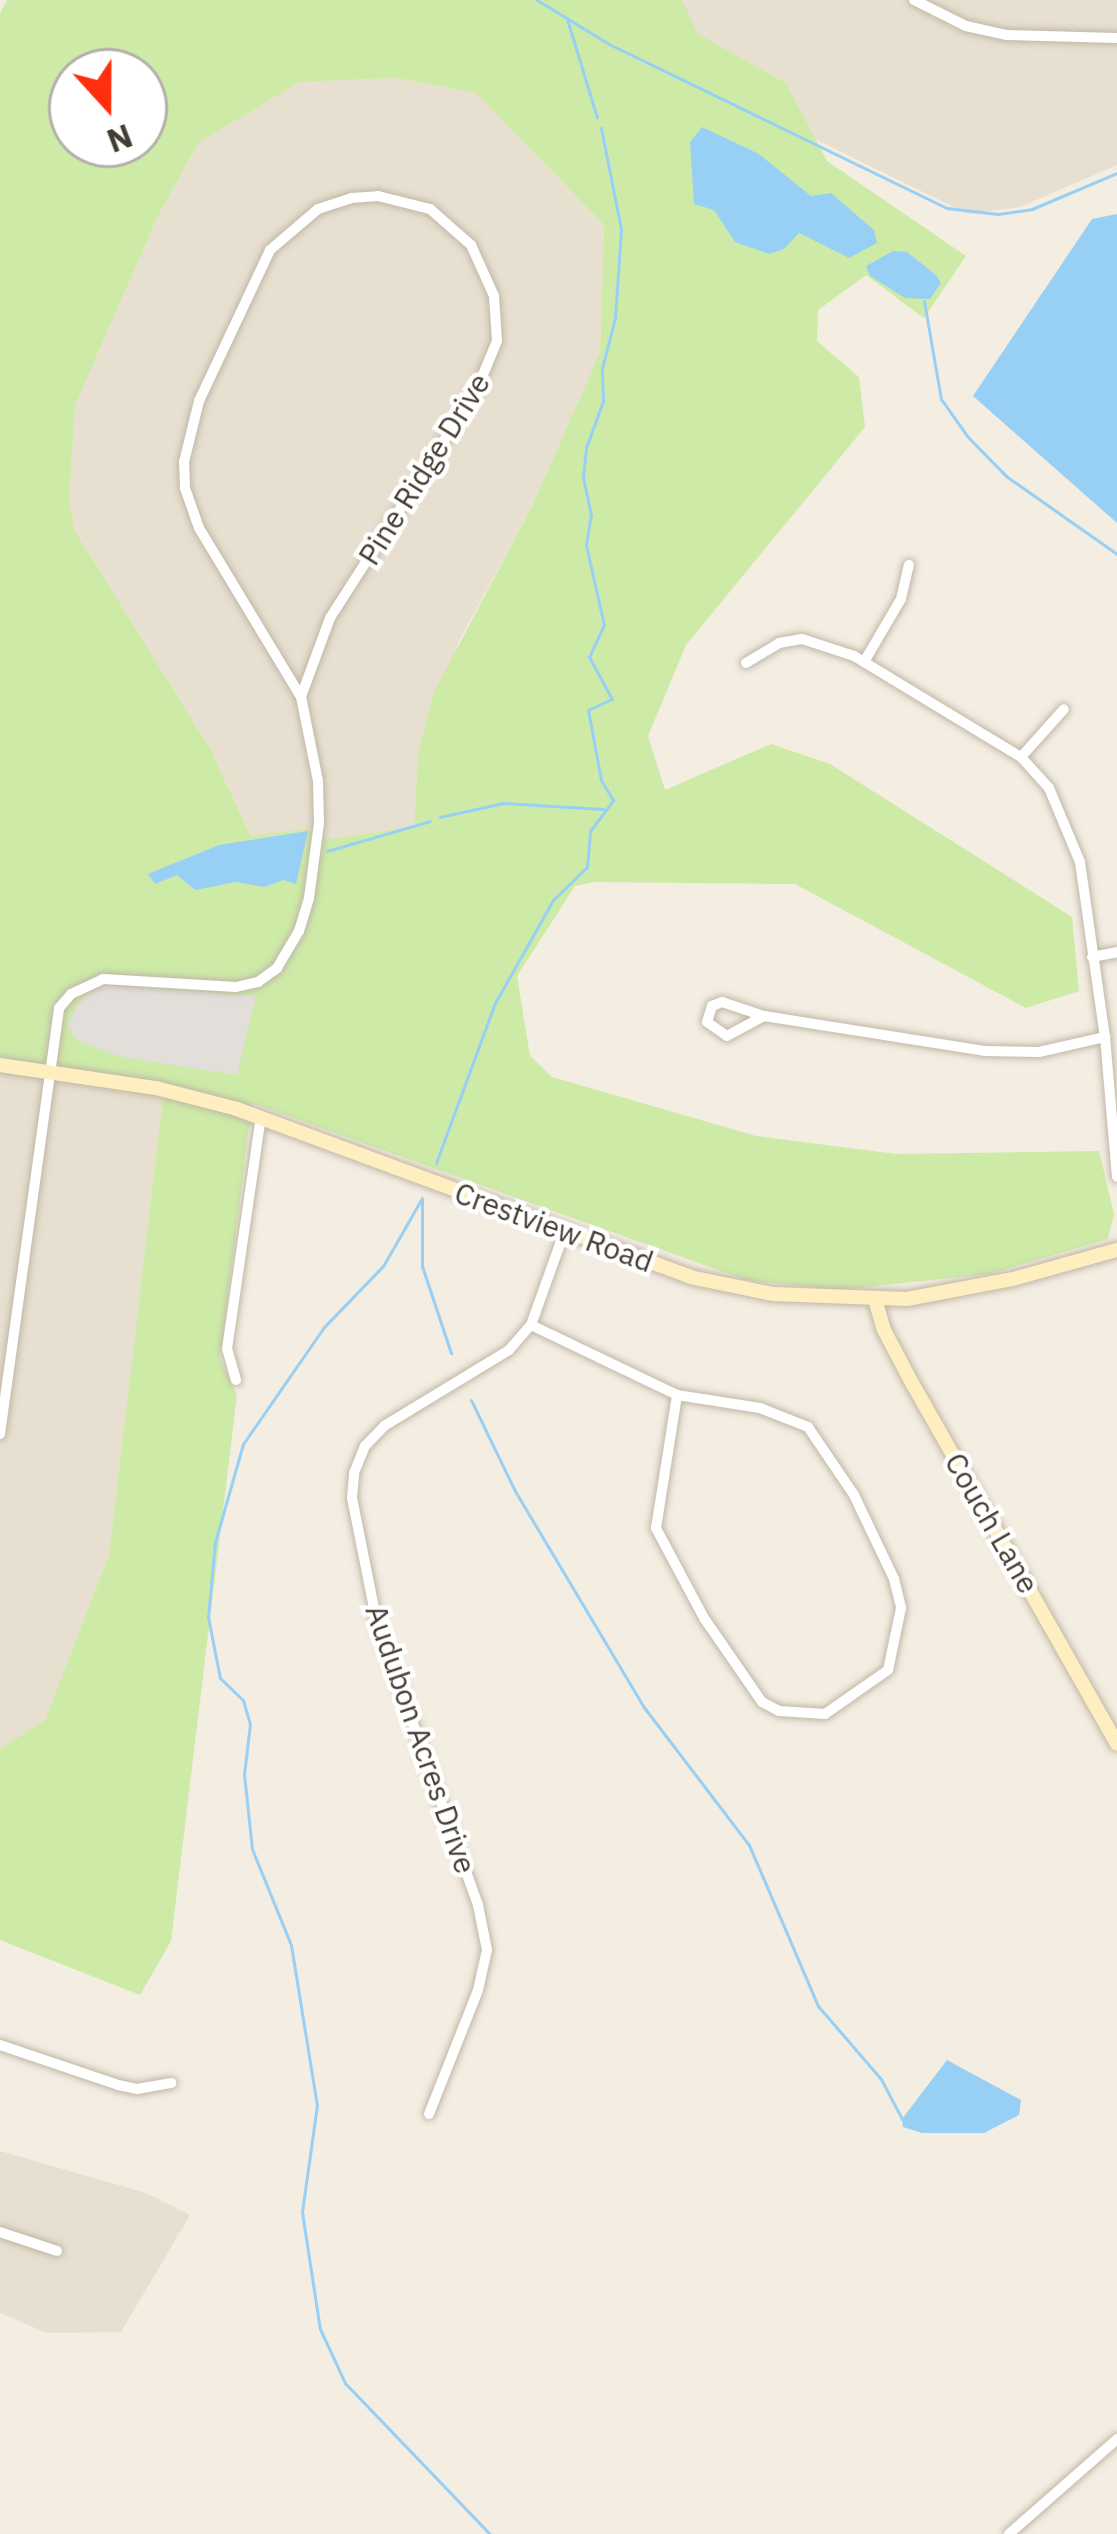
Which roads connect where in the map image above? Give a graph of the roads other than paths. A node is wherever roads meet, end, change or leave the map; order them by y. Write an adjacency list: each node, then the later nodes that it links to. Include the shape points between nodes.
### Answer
1 (914, 0): 2 (street, via 966,26 1007,35)
2 (1117, 38)
3 (909, 565): 4 (street, via 902,599)
4 (864, 662): 5 (street, via 802,639); 8 (street)
5 (746, 663)
6 (301, 697): 6 (street, Pine Ridge Drive, via 330,619 477,389 497,341 494,296 479,259 445,218 414,202 351,198 318,209 281,236 190,430 184,462 191,510); 14 (street, Pine Ridge Drive, via 319,823 309,898 286,956 248,985 121,976 86,985 59,1008)
7 (1064, 709): 8 (street)
8 (1021, 757): 10 (street, via 1066,823 1080,862)
9 (1117, 952): 10 (street)
10 (1093, 957): 12 (street)
11 (764, 1016): 11 (street, via 722,1002 707,1022 727,1036); 12 (street, via 984,1051 1039,1052)
12 (1105, 1036): 16 (street)
13 (0, 1064): 14 (street, Crestview Road)
14 (50, 1071): 15 (street, Crestview Road); 24 (street, Pine Ridge Drive)
15 (260, 1116): 18 (street, Crestview Road); 22 (street, via 227,1349)
16 (1115, 1157): 17 (street)
17 (1117, 1176)
18 (564, 1233): 20 (street, Crestview Road, via 690,1277 773,1294); 21 (street, Audubon Acres Drive)
19 (1117, 1250): 20 (street, Crestview Road, via 948,1293)
20 (875, 1299): 25 (street, Couch Lane, via 912,1383)
21 (531, 1325): 23 (street); 28 (street, Audubon Acres Drive, via 508,1350 372,1436 352,1486 377,1623 487,1950)
22 (236, 1380)
23 (676, 1395): 23 (street, via 760,1408 808,1427 854,1495 894,1579 902,1608 888,1670 825,1714 762,1702 656,1528)
24 (0, 1434)
25 (1117, 1744)
26 (0, 2044): 27 (street, via 118,2085)
27 (171, 2083)
28 (429, 2114)
29 (0, 2232): 30 (street)
30 (57, 2251)
31 (1117, 2439): 32 (street)
32 (1009, 2534)

